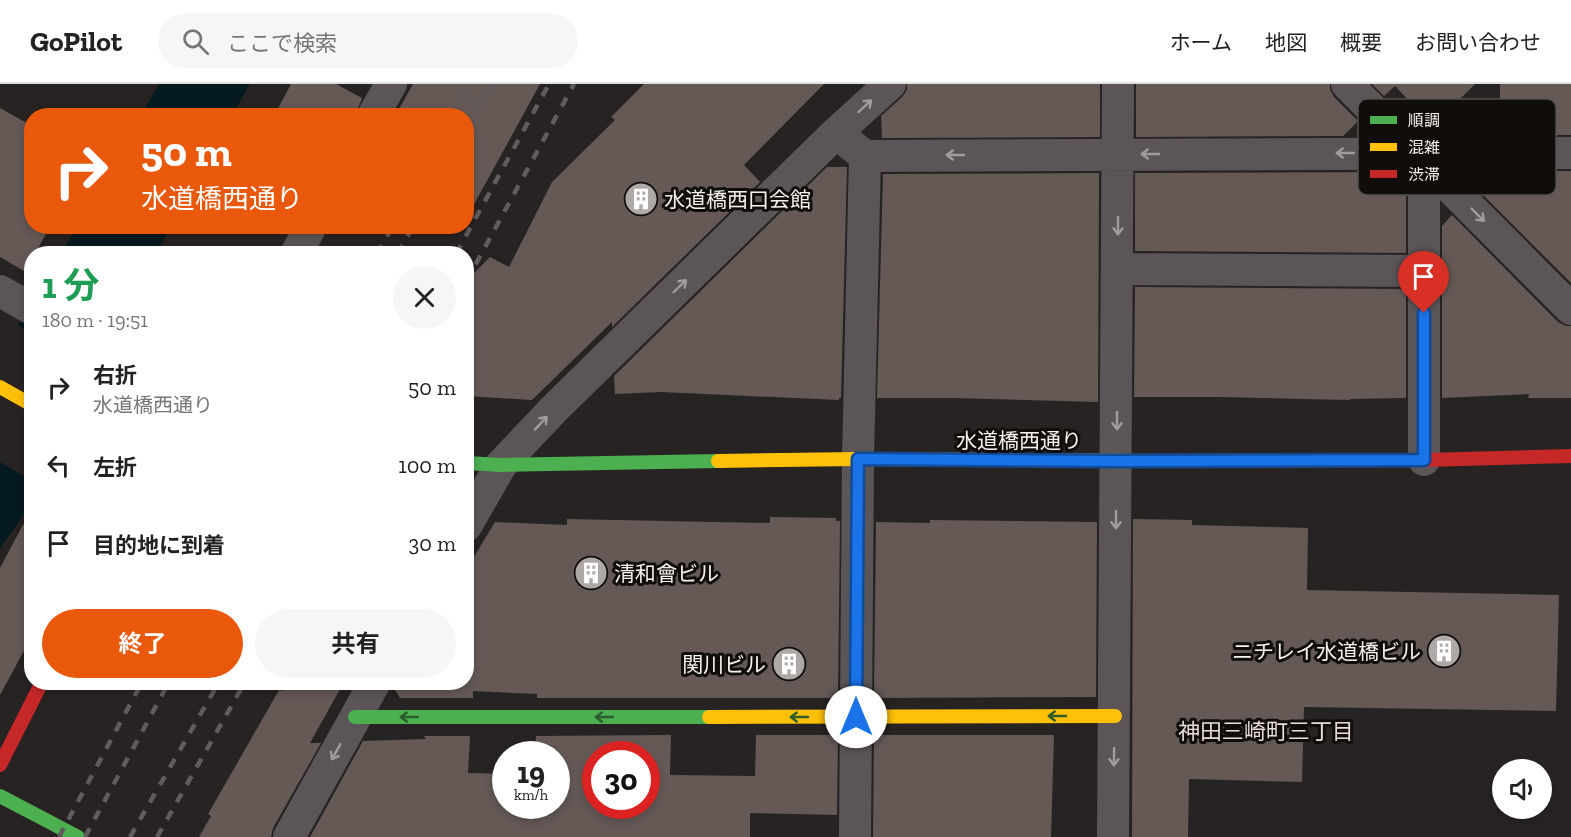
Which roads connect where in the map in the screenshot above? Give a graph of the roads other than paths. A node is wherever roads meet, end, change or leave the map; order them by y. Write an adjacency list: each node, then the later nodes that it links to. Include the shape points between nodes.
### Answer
1 (391, 84): 6 (street)
2 (890, 84): 7 (street, one-way to 2)
3 (1118, 84): 9 (street)
4 (1347, 84): 5 (street)
5 (1362, 99)
6 (378, 108)
7 (836, 133): 10 (street); 23 (street, one-way to 7)
8 (1358, 153): 9 (street, one-way to 9)
9 (1118, 154): 10 (street, one-way to 10); 13 (street, one-way to 13)
10 (866, 156): 19 (street)
11 (1424, 195): 14 (street)
12 (1458, 195): 15 (street, one-way to 15)
13 (1118, 269): 14 (street); 21 (street, one-way to 21)
14 (1424, 271): 20 (street)
15 (1571, 309)
16 (0, 387): 17 (street)
17 (24, 400)
18 (1571, 456): 20 (street, 水道橋西通り)
19 (858, 459): 21 (street, 水道橋西通り); 23 (street, 水道橋西通り); 29 (street)
20 (1424, 460): 21 (street, 水道橋西通り)
21 (1117, 461): 27 (street, one-way to 27)
22 (474, 463): 23 (street, 水道橋西通り)
23 (501, 465): 24 (street)
24 (474, 512)
25 (38, 690): 30 (street)
26 (370, 690): 28 (street)
27 (1115, 716): 29 (street, one-way to 29); 35 (street, one-way to 35)
28 (355, 717): 29 (street, one-way to 28); 33 (street, one-way to 33)
29 (856, 717): 34 (street)
30 (0, 765)
31 (0, 796): 32 (street)
32 (78, 837)
33 (289, 837)
34 (855, 837)
35 (1113, 837)

